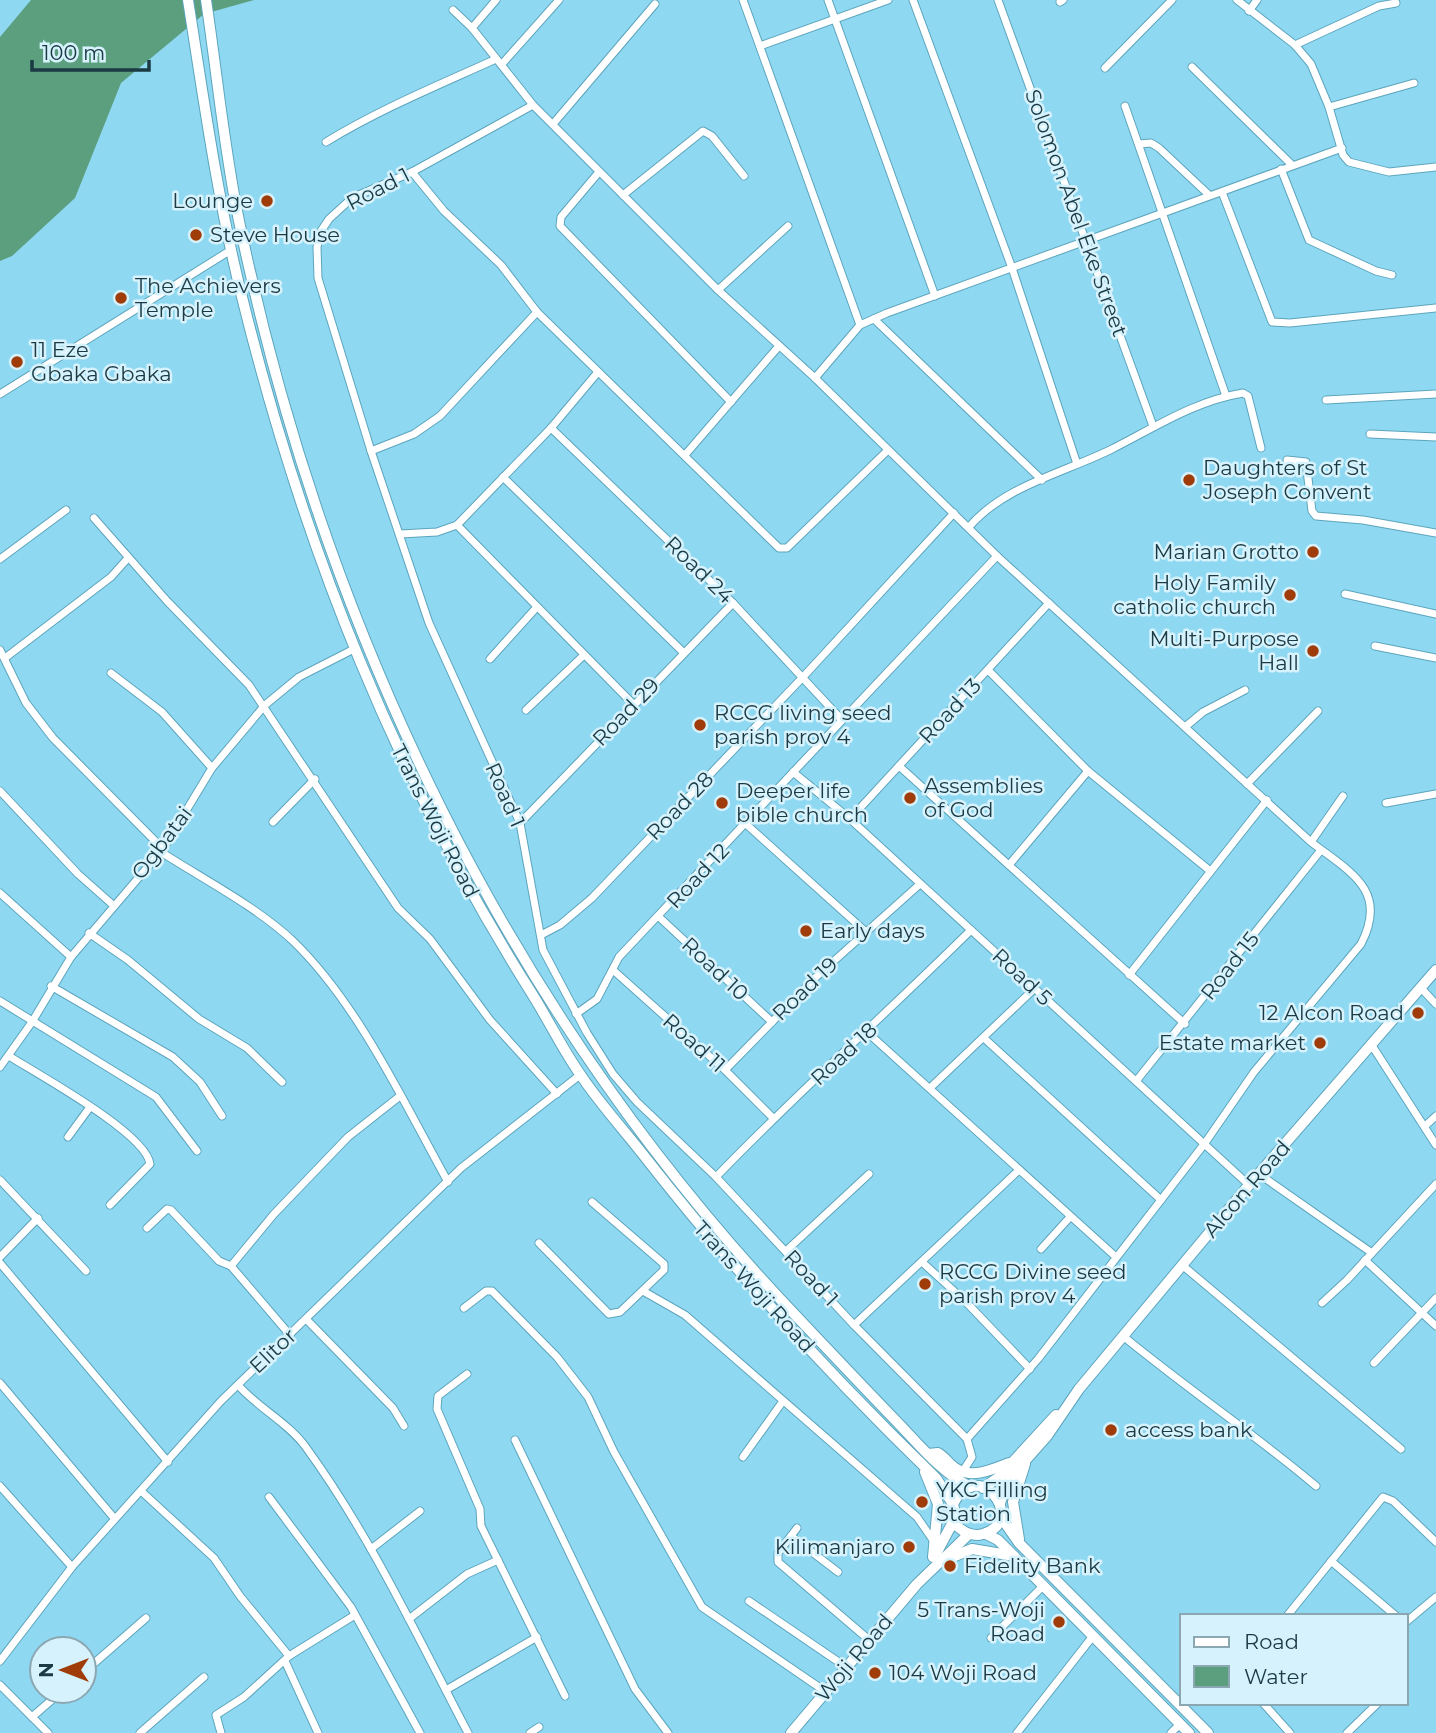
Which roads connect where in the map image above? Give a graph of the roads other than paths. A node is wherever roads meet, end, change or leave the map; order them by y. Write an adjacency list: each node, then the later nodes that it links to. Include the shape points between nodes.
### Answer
1 (188, 0): 44 (main road, Trans Woji Road)
2 (206, 0): 61 (main road, Trans Woji Road, via 238,216)
3 (496, 0): 18 (street)
4 (559, 0): 21 (street)
5 (743, 0): 19 (street)
6 (828, 0): 17 (street)
7 (888, 0): 17 (street)
8 (913, 0): 45 (street)
9 (998, 0): 43 (street, Solomon Abel Eke Street)
10 (1172, 0): 23 (street)
11 (1237, 0): 16 (street)
12 (1257, 0): 16 (street)
13 (1396, 3): 20 (street, via 1379,6)
14 (655, 4): 28 (street)
15 (453, 10): 18 (street)
16 (1249, 11): 20 (street)
17 (835, 20): 19 (street); 48 (street)
18 (472, 28): 21 (street)
19 (760, 46): 52 (street)
20 (1295, 46): 27 (street, via 1311,64)
21 (499, 62): 25 (street); 29 (street, via 365,119)
22 (1192, 67): 32 (street)
23 (1105, 68)
24 (1414, 83): 27 (street)
25 (533, 105): 28 (street); 35 (street, Road 1)
26 (1125, 106): 30 (street)
27 (1329, 107): 31 (street)
28 (553, 124): 36 (street)
29 (326, 142)
30 (1139, 144): 40 (street, via 1159,148); 41 (street)
31 (1342, 148): 32 (street); 33 (street, via 1349,162 1374,169 1405,172)
32 (1291, 164): 34 (street)
33 (1436, 167)
34 (1281, 170): 38 (street); 46 (street, via 1309,240)
35 (412, 172): 50 (street, via 444,211 501,265); 69 (street, Road 1, via 352,198 329,219 318,238 318,278)
36 (599, 173): 39 (street); 60 (street, via 561,217 560,226)
37 (744, 176): 39 (street, via 703,131)
38 (1222, 192): 40 (street); 49 (street, via 1272,321)
39 (623, 195): 47 (street)
40 (1209, 195): 41 (street)
41 (1162, 213): 43 (street); 58 (street)
42 (788, 226): 47 (street)
43 (1087, 242): 45 (street); 63 (street, Solomon Abel Eke Street)
44 (232, 250): 56 (street); 62 (main road, Trans Woji Road)
45 (1012, 268): 48 (street); 72 (street)
46 (1392, 275)
47 (718, 290): 53 (street)
48 (935, 296): 51 (street)
49 (1436, 308)
50 (537, 312): 54 (street); 69 (street, via 440,416 414,434)
51 (874, 319): 52 (street); 74 (street)
52 (860, 326): 55 (street)
53 (779, 346): 55 (street); 60 (street)
54 (598, 372): 64 (street); 70 (street)
55 (815, 378): 68 (street)
56 (0, 394)
57 (1436, 394): 59 (street)
58 (1226, 396): 63 (street); 67 (street, via 1248,396)
59 (1326, 400)
60 (731, 402): 70 (street)
61 (284, 406): 62 (main road); 75 (main road, Trans Woji Road)
62 (272, 410): 76 (main road, Trans Woji Road)
63 (1153, 426): 72 (street)
64 (551, 428): 73 (street); 88 (street, Road 24)
65 (1370, 434): 66 (street)
66 (1436, 436)
67 (1261, 447)
68 (888, 450): 70 (street, via 783,549); 78 (street)
69 (371, 451): 83 (street, Road 1)
70 (684, 456)
71 (1287, 460): 82 (street, via 1306,462 1316,516)
72 (1077, 464): 74 (street)
73 (503, 477): 80 (street); 95 (street)
74 (1042, 480): 81 (street, via 989,505)
75 (306, 481): 76 (main road); 220 (main road, Trans Woji Road, via 363,639 425,779 557,1015 621,1107 713,1224)
76 (294, 484): 93 (main road, Trans Woji Road)
77 (66, 510): 86 (street)
78 (954, 513): 81 (street); 102 (street, Road 28)
79 (94, 518): 85 (street)
80 (457, 525): 83 (street, via 437,532); 90 (street)
81 (969, 527): 84 (street)
82 (1436, 533)
83 (400, 534): 123 (street, Road 1, via 429,623)
84 (997, 556): 89 (street); 108 (street, Road 12)
85 (128, 558): 97 (street); 105 (street)
86 (0, 559)
87 (1345, 594): 91 (street)
88 (733, 603): 95 (street, Road 29); 102 (street, Road 24)
89 (1049, 603): 100 (street, Road 13); 109 (street)
90 (536, 608): 96 (street); 99 (street)
91 (1436, 614)
92 (1375, 646): 98 (street)
93 (354, 649): 105 (street, Ogbatai, via 299,677); 157 (main road, Trans Woji Road, via 454,865)
94 (0, 650): 97 (street)
95 (684, 653): 104 (street, Road 29)
96 (584, 655): 104 (street); 106 (street)
97 (5, 658): 127 (street, via 26,703 53,738)
98 (1436, 658)
99 (490, 659)
100 (988, 670): 110 (street, Road 13); 112 (street)
101 (111, 673): 111 (street, via 162,712)
102 (803, 677): 108 (street, Road 24); 137 (street, Road 28, via 592,898)
103 (1245, 690): 109 (street)
104 (633, 704): 123 (street, Road 29)
105 (265, 705): 111 (street, Ogbatai); 114 (street)
106 (526, 710)
107 (1318, 711): 115 (street)
108 (841, 719): 113 (street, Road 12)
109 (1185, 727): 115 (street)
110 (899, 766): 121 (street, Road 13); 128 (street)
111 (212, 768): 127 (street, Ogbatai)
112 (1088, 771): 128 (street); 129 (street)
113 (793, 772): 121 (street, Road 5); 124 (street, Road 12)
114 (315, 779): 122 (street); 161 (street, via 398,908 430,939 490,1020)
115 (1247, 784): 119 (street)
116 (0, 791): 132 (street)
117 (1436, 794): 120 (street)
118 (1343, 796): 125 (street)
119 (1267, 800): 125 (street); 129 (street)
120 (1387, 803)
121 (850, 819): 130 (street, Road 5)
122 (273, 822)
123 (520, 823): 137 (street, Road 1)
124 (747, 825): 133 (street, Road 12); 135 (street)
125 (1311, 842): 126 (street)
126 (1321, 850): 150 (street, Road 15); 169 (street, via 1368,891 1373,916 1370,928 1254,1072)
127 (162, 851): 132 (street, Ogbatai); 162 (street, via 295,943 353,1017)
128 (1009, 865): 141 (street)
129 (1209, 870): 141 (street)
130 (920, 884): 134 (street, Road 5); 135 (street, Road 19)
131 (0, 893): 138 (street)
132 (113, 905): 136 (street, Ogbatai)
133 (659, 917): 139 (street, Road 12, via 619,957); 149 (street, Road 10)
134 (971, 930): 144 (street, Road 5); 151 (street, Road 18)
135 (866, 932): 149 (street, Road 19)
136 (89, 933): 138 (street, Ogbatai); 159 (street, via 199,1019 247,1048)
137 (541, 935): 147 (street, Road 1, via 542,950)
138 (71, 957): 142 (street, Ogbatai)
139 (613, 970): 147 (street, Road 12, via 597,999); 156 (street, Road 11)
140 (1436, 970): 143 (main road, Alcon Road)
141 (1129, 975): 150 (street)
142 (51, 986): 148 (street, Ogbatai); 165 (street, via 173,1057 201,1082)
143 (1420, 986): 146 (street); 153 (main road, Alcon Road)
144 (1034, 989): 152 (street); 158 (street, Road 5)
145 (0, 1001): 148 (street)
146 (1436, 1004)
147 (576, 1014): 175 (street, Road 1, via 613,1074 637,1102)
148 (32, 1022): 154 (street, Ogbatai); 171 (street, via 156,1097)
149 (772, 1022): 156 (street, Road 19)
150 (1185, 1024): 158 (street, Road 15)
151 (868, 1033): 160 (street); 166 (street, Road 18)
152 (985, 1039): 160 (street); 180 (street)
153 (1371, 1044): 167 (street); 174 (main road, Alcon Road)
154 (9, 1056): 155 (street, Ogbatai); 163 (street)
155 (0, 1066)
156 (725, 1070): 166 (street, Road 11)
157 (580, 1075): 161 (street, Elitor); 220 (main road, Trans Woji Road, via 708,1238 796,1336)
158 (1137, 1080): 169 (street, Road 5)
159 (282, 1082)
160 (930, 1088): 172 (street)
161 (557, 1094): 177 (street, Elitor)
162 (400, 1096): 177 (street); 196 (street, via 348,1136)
163 (90, 1107): 168 (street); 182 (street, via 114,1121 150,1160)
164 (1436, 1115): 167 (street)
165 (222, 1116)
166 (773, 1118): 175 (street, Road 18)
167 (1425, 1126): 170 (street)
168 (68, 1137)
169 (1205, 1143): 179 (street, Road 5); 180 (street)
170 (1436, 1145)
171 (197, 1151)
172 (1019, 1170): 183 (street); 193 (street)
173 (869, 1174): 188 (street)
174 (1259, 1174): 179 (main road, Alcon Road); 189 (street)
175 (716, 1177): 188 (street, Road 1)
176 (0, 1180): 184 (street)
177 (448, 1182): 203 (street, Elitor)
178 (1436, 1184): 189 (street)
179 (1249, 1185): 195 (main road, Alcon Road)
180 (1161, 1200): 191 (street)
181 (592, 1202): 198 (street, via 661,1259 664,1270)
182 (110, 1205)
183 (1070, 1217): 187 (street); 191 (street)
184 (38, 1218): 190 (street); 197 (street)
185 (147, 1228): 196 (street, via 167,1209 172,1210 219,1261)
186 (539, 1243): 198 (street, via 611,1315)
187 (1041, 1249)
188 (786, 1251): 204 (street, Road 1)
189 (1371, 1253): 192 (street)
190 (0, 1257)
191 (1116, 1257): 209 (street)
192 (1365, 1260): 200 (street); 202 (street)
193 (922, 1262): 204 (street); 209 (street)
194 (0, 1263): 221 (street)
195 (1182, 1265): 207 (main road, Alcon Road); 218 (street)
196 (231, 1266): 206 (street)
197 (86, 1271)
198 (643, 1292): 213 (street, via 685,1315)
199 (1436, 1298): 202 (street)
200 (1322, 1303)
201 (464, 1308): 271 (street, via 486,1291 492,1292 557,1357 588,1396 614,1452 702,1606 713,1618)
202 (1423, 1312): 205 (street); 208 (street)
203 (307, 1320): 206 (street, Elitor); 215 (street, via 393,1408)
204 (854, 1325): 216 (street, Road 1)
205 (1436, 1326)
206 (290, 1335): 212 (street, Elitor)
207 (1123, 1336): 214 (main road, Alcon Road); 226 (street)
208 (1374, 1363)
209 (1030, 1369): 216 (street)
210 (467, 1374): 246 (street, via 435,1401)
211 (0, 1383): 235 (street)
212 (238, 1385): 221 (street, Elitor); 244 (street, via 303,1443)
213 (783, 1401): 219 (street); 242 (street, via 917,1517)
214 (1061, 1411): 222 (main road); 223 (main road)
215 (404, 1426)
216 (967, 1439): 224 (street, via 972,1457)
217 (515, 1440): 288 (street, via 635,1689)
218 (1401, 1449)
219 (743, 1457)
220 (924, 1458): 224 (main road, via 938,1453); 227 (main road, Trans Woji Road); 232 (main road, Trans Woji Road); 242 (main road, via 938,1504)
221 (168, 1462): 229 (street, Elitor)
222 (1011, 1462): 224 (main road, via 989,1471); 228 (main road)
223 (1025, 1462): 231 (main road, via 1009,1480); 243 (main road, via 1013,1502)
224 (962, 1471)
225 (0, 1486): 249 (street)
226 (1316, 1486)
227 (971, 1487): 228 (main road); 232 (main road)
228 (983, 1488): 231 (main road, via 994,1493)
229 (141, 1491): 235 (street, Elitor); 264 (street, via 214,1558)
230 (269, 1497): 256 (street)
231 (1000, 1503): 234 (main road)
232 (953, 1504): 236 (main road)
233 (420, 1511): 244 (street)
234 (1001, 1517): 239 (main road); 243 (main road)
235 (114, 1518): 249 (street, Elitor)
236 (954, 1520): 238 (main road); 247 (main road)
237 (797, 1528): 240 (street)
238 (969, 1534): 239 (main road); 247 (main road, Woji Road)
239 (986, 1534): 245 (main road)
240 (790, 1536): 250 (street); 263 (street, via 778,1553 778,1562)
241 (1436, 1542): 248 (street, via 1383,1497)
242 (935, 1544): 247 (main road)
243 (1021, 1545): 275 (main road)
244 (371, 1549): 258 (street)
245 (1014, 1556): 247 (main road, via 972,1549); 251 (main road)
246 (498, 1560): 258 (street, via 467,1574); 261 (street)
247 (935, 1561): 263 (main road, Woji Road)
248 (1331, 1561): 254 (street); 255 (street)
249 (72, 1567): 266 (street, Elitor)
250 (838, 1572)
251 (1043, 1586): 260 (main road); 262 (street)
252 (1436, 1597): 259 (street)
253 (749, 1601): 267 (street)
254 (1289, 1614)
255 (1393, 1614)
256 (355, 1615): 264 (street); 285 (street)
257 (146, 1618): 265 (street)
258 (409, 1619): 270 (street)
259 (1408, 1620)
260 (1093, 1636): 279 (main road); 290 (street)
261 (537, 1637): 270 (street); 272 (street)
262 (991, 1638)
263 (868, 1639): 267 (main road, Woji Road)
264 (287, 1658): 283 (street, via 216,1715); 284 (street)
265 (98, 1660)
266 (0, 1661)
267 (846, 1667): 271 (main road, Woji Road)
268 (204, 1677): 282 (street)
269 (0, 1685): 278 (street)
270 (446, 1690): 286 (street)
271 (826, 1692): 289 (main road, Woji Road)
272 (565, 1696)
273 (46, 1705): 278 (street)
274 (1180, 1705): 293 (main road)
275 (1180, 1705)
276 (1264, 1705): 294 (street)
277 (1376, 1705): 295 (street)
278 (32, 1717): 281 (street)
279 (1180, 1724): 291 (street); 292 (main road)
280 (539, 1727): 287 (street)
281 (48, 1733)
282 (140, 1733)
283 (221, 1733)
284 (318, 1733)
285 (420, 1733)
286 (468, 1733)
287 (530, 1733)
288 (668, 1733)
289 (791, 1733)
290 (1017, 1733)
291 (1171, 1733)
292 (1189, 1733)
293 (1208, 1733)
294 (1290, 1733)
295 (1347, 1733)

